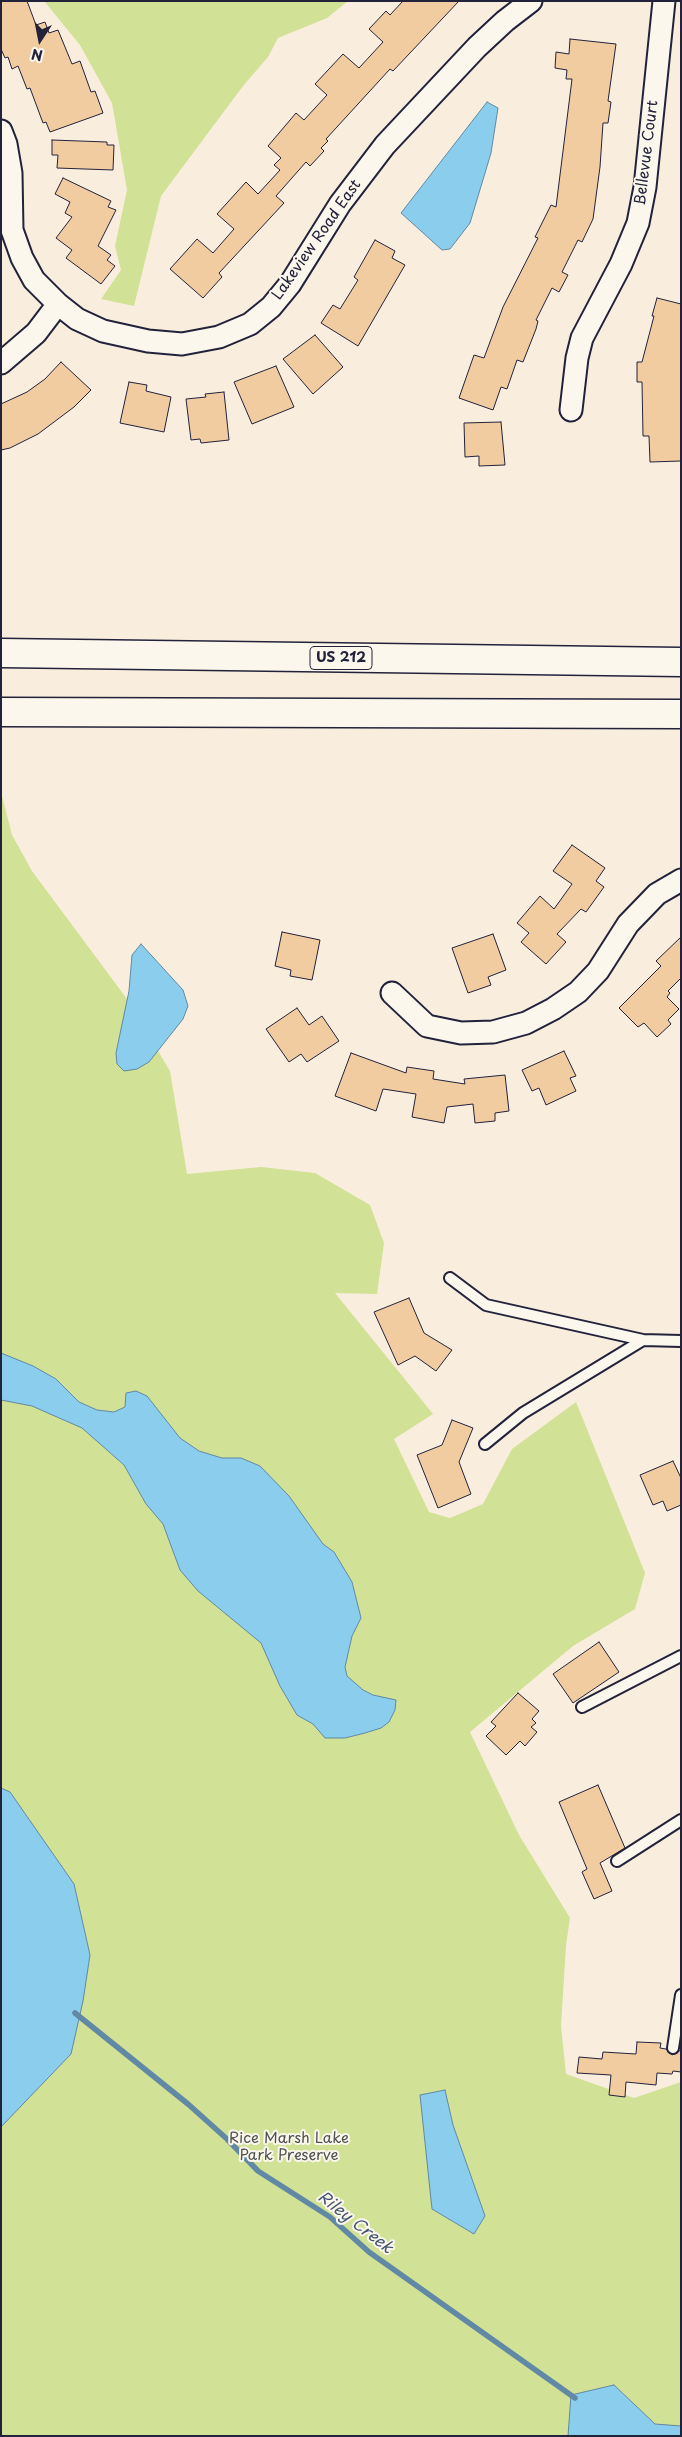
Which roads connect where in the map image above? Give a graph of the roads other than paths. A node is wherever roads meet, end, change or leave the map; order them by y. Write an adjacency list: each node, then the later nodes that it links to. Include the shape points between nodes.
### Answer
1 (531, 1): 4 (street, Lakeview Road East, via 477,47 385,145 340,204 290,284 250,324 220,337 182,344 148,341 103,331 77,319)
2 (664, 1): 6 (street, Bellevue Court, via 646,187 638,223 582,338)
3 (1, 131): 4 (street, Lakeview Road East, via 11,173 12,230 34,280)
4 (58, 304): 5 (street, via 36,333)
5 (1, 363)
6 (571, 410)
7 (1, 653): 8 (highway, US 212)
8 (681, 662)
9 (1, 712): 10 (highway)
10 (681, 714)
11 (681, 880): 12 (street, via 657,894 628,924 598,971 578,992 526,1023 493,1032 461,1033 428,1026)
12 (392, 993)
13 (450, 1278): 14 (lane, via 486,1305)
14 (643, 1340): 15 (lane); 16 (lane, via 523,1413)
15 (681, 1341)
16 (485, 1444)
17 (681, 1656): 18 (lane)
18 (582, 1707)
19 (681, 1820): 20 (lane)
20 (617, 1861)
21 (681, 1995): 22 (lane)
22 (673, 2048)

